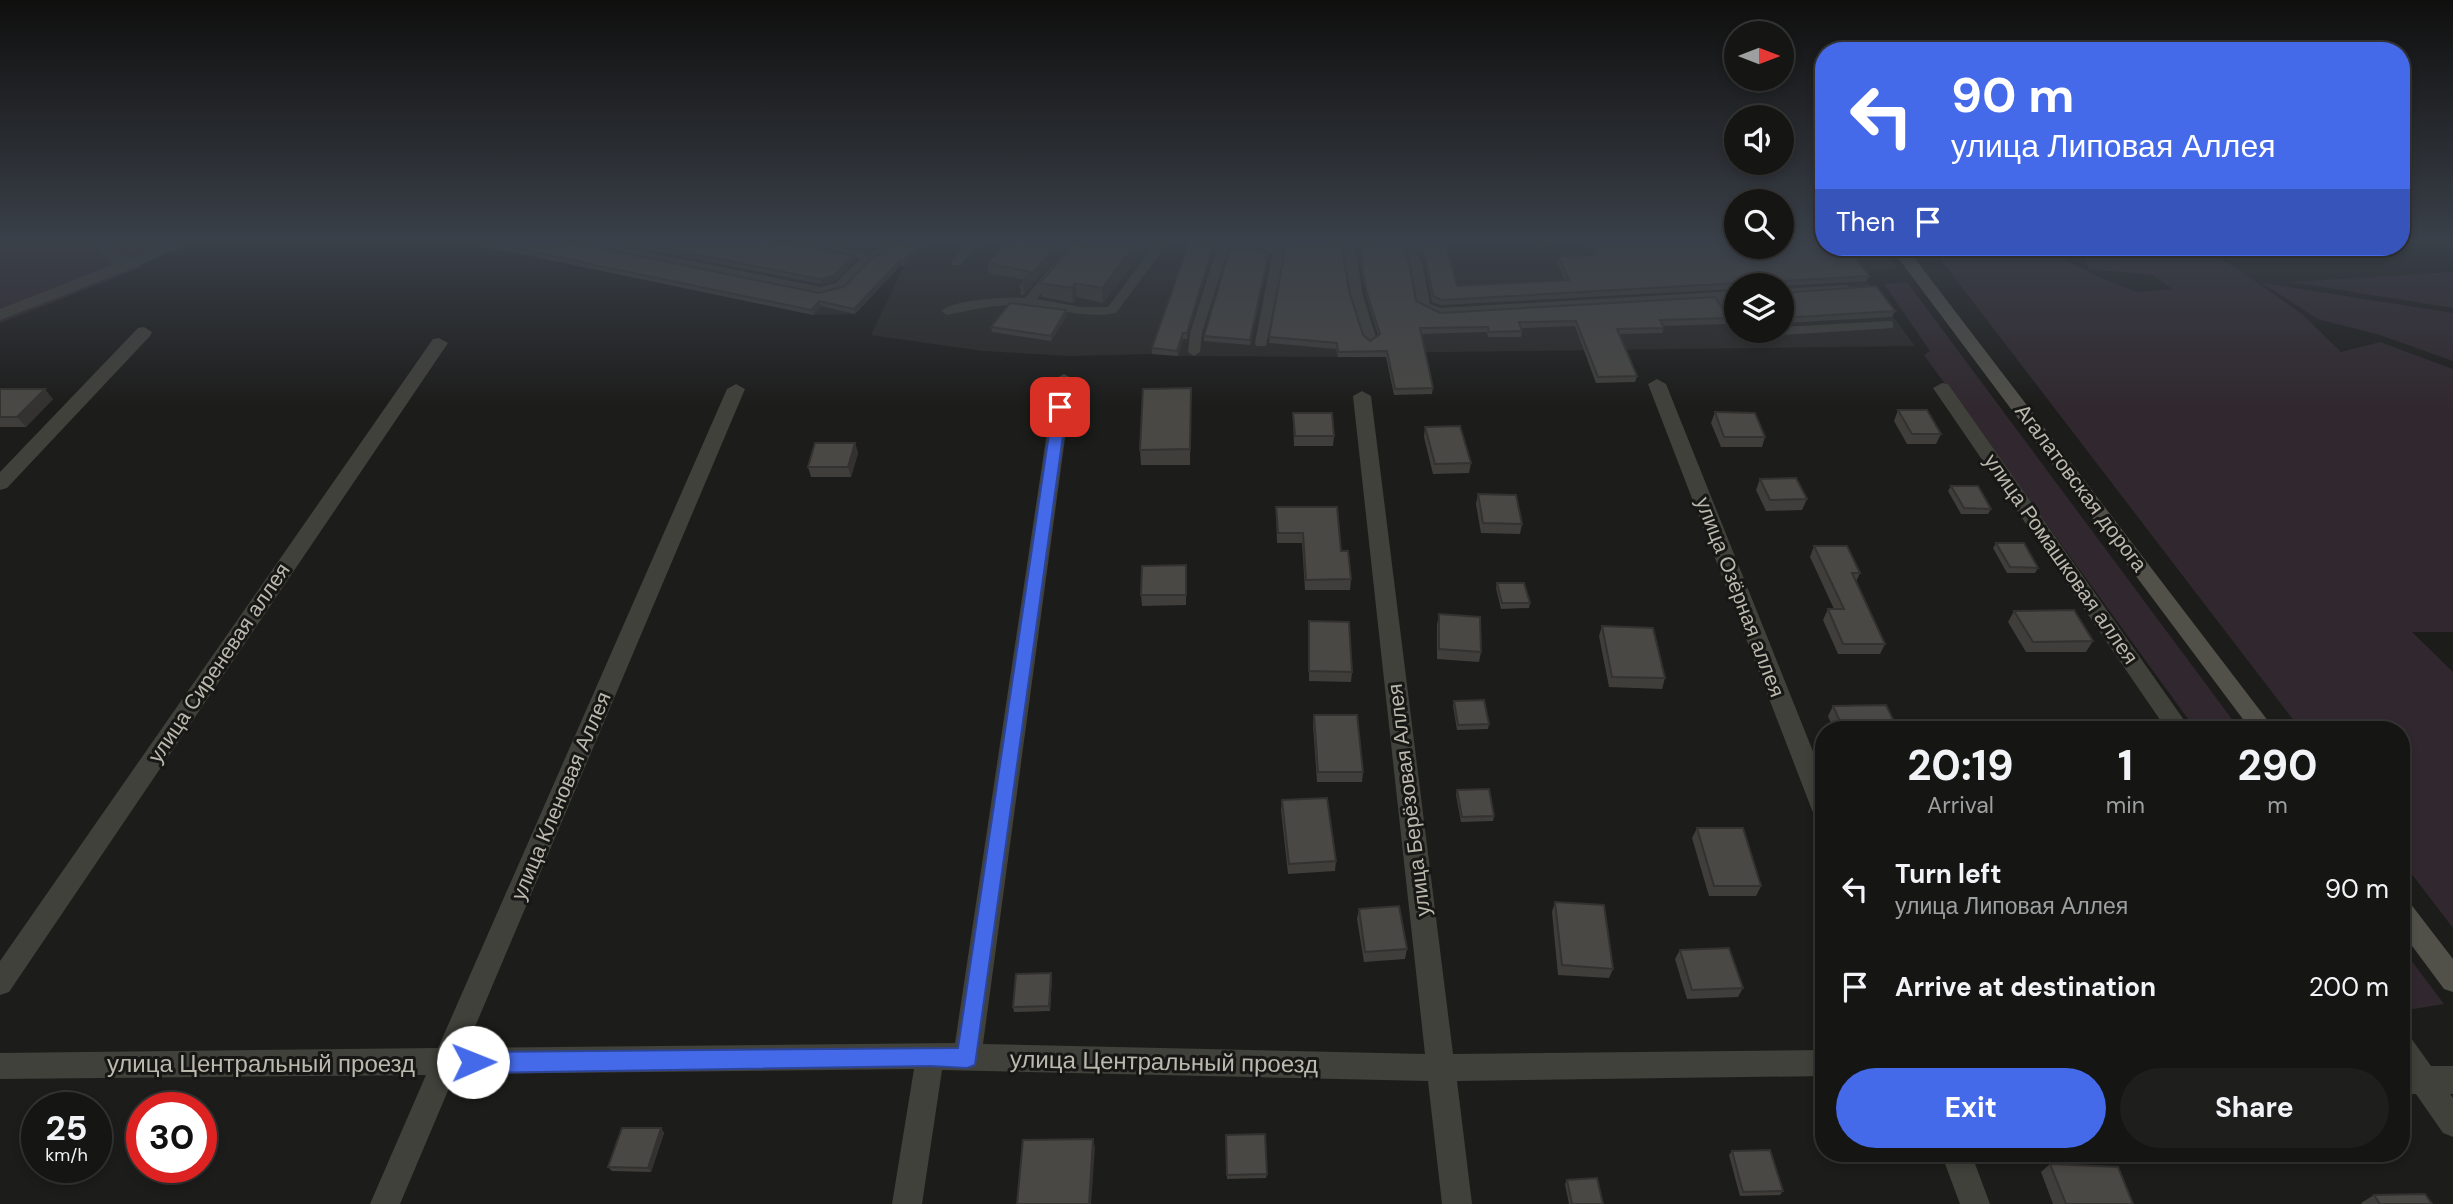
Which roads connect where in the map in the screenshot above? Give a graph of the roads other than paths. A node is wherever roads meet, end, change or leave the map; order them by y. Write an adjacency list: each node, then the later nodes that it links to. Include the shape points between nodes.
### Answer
1 (48, 296): 14 (street)
2 (1033, 296): 11 (lane)
3 (1122, 296): 11 (lane, via 1112,310 1092,313)
4 (1205, 296): 21 (lane)
5 (1270, 296): 20 (lane)
6 (1357, 296): 18 (lane)
7 (1422, 296): 8 (lane, via 1424,306 1440,312)
8 (1716, 296)
9 (1719, 296): 12 (lane)
10 (1935, 296): 29 (main road, Агалатовская дорога)
11 (1028, 302): 13 (lane, via 991,302)
12 (1724, 304)
13 (947, 312)
14 (0, 315)
15 (1889, 325): 16 (lane)
16 (1794, 330)
17 (144, 332): 27 (street)
18 (1371, 340)
19 (439, 343): 33 (street, улица Сиреневая аллея)
20 (1261, 343)
21 (1194, 352)
22 (1064, 379): 35 (street)
23 (1657, 384): 30 (street, улица Озёрная аллея)
24 (1942, 388): 28 (street, улица Ромашковая аллея)
25 (736, 389): 37 (street, улица Кленовая Аллея)
26 (1362, 396): 40 (street, улица Берёзовая Аллея)
27 (0, 484)
28 (2174, 721)
29 (2257, 721)
30 (1815, 787)
31 (2410, 923): 32 (main road)
32 (2453, 980)
33 (0, 983)
34 (930, 1056): 35 (street, улица Центральный проезд); 37 (street, улица Центральный проезд); 45 (street)
35 (967, 1058): 40 (street, улица Центральный проезд)
36 (2410, 1059): 41 (street)
37 (446, 1063): 39 (street, улица Центральный проезд); 44 (street, улица Кленовая Аллея)
38 (1815, 1063): 40 (street, улица Центральный проезд)
39 (0, 1066)
40 (1440, 1068): 46 (street, улица Берёзовая Аллея)
41 (2426, 1080): 42 (street)
42 (2453, 1123)
43 (1959, 1162): 47 (street)
44 (386, 1204)
45 (907, 1204)
46 (1457, 1204)
47 (1975, 1204)

